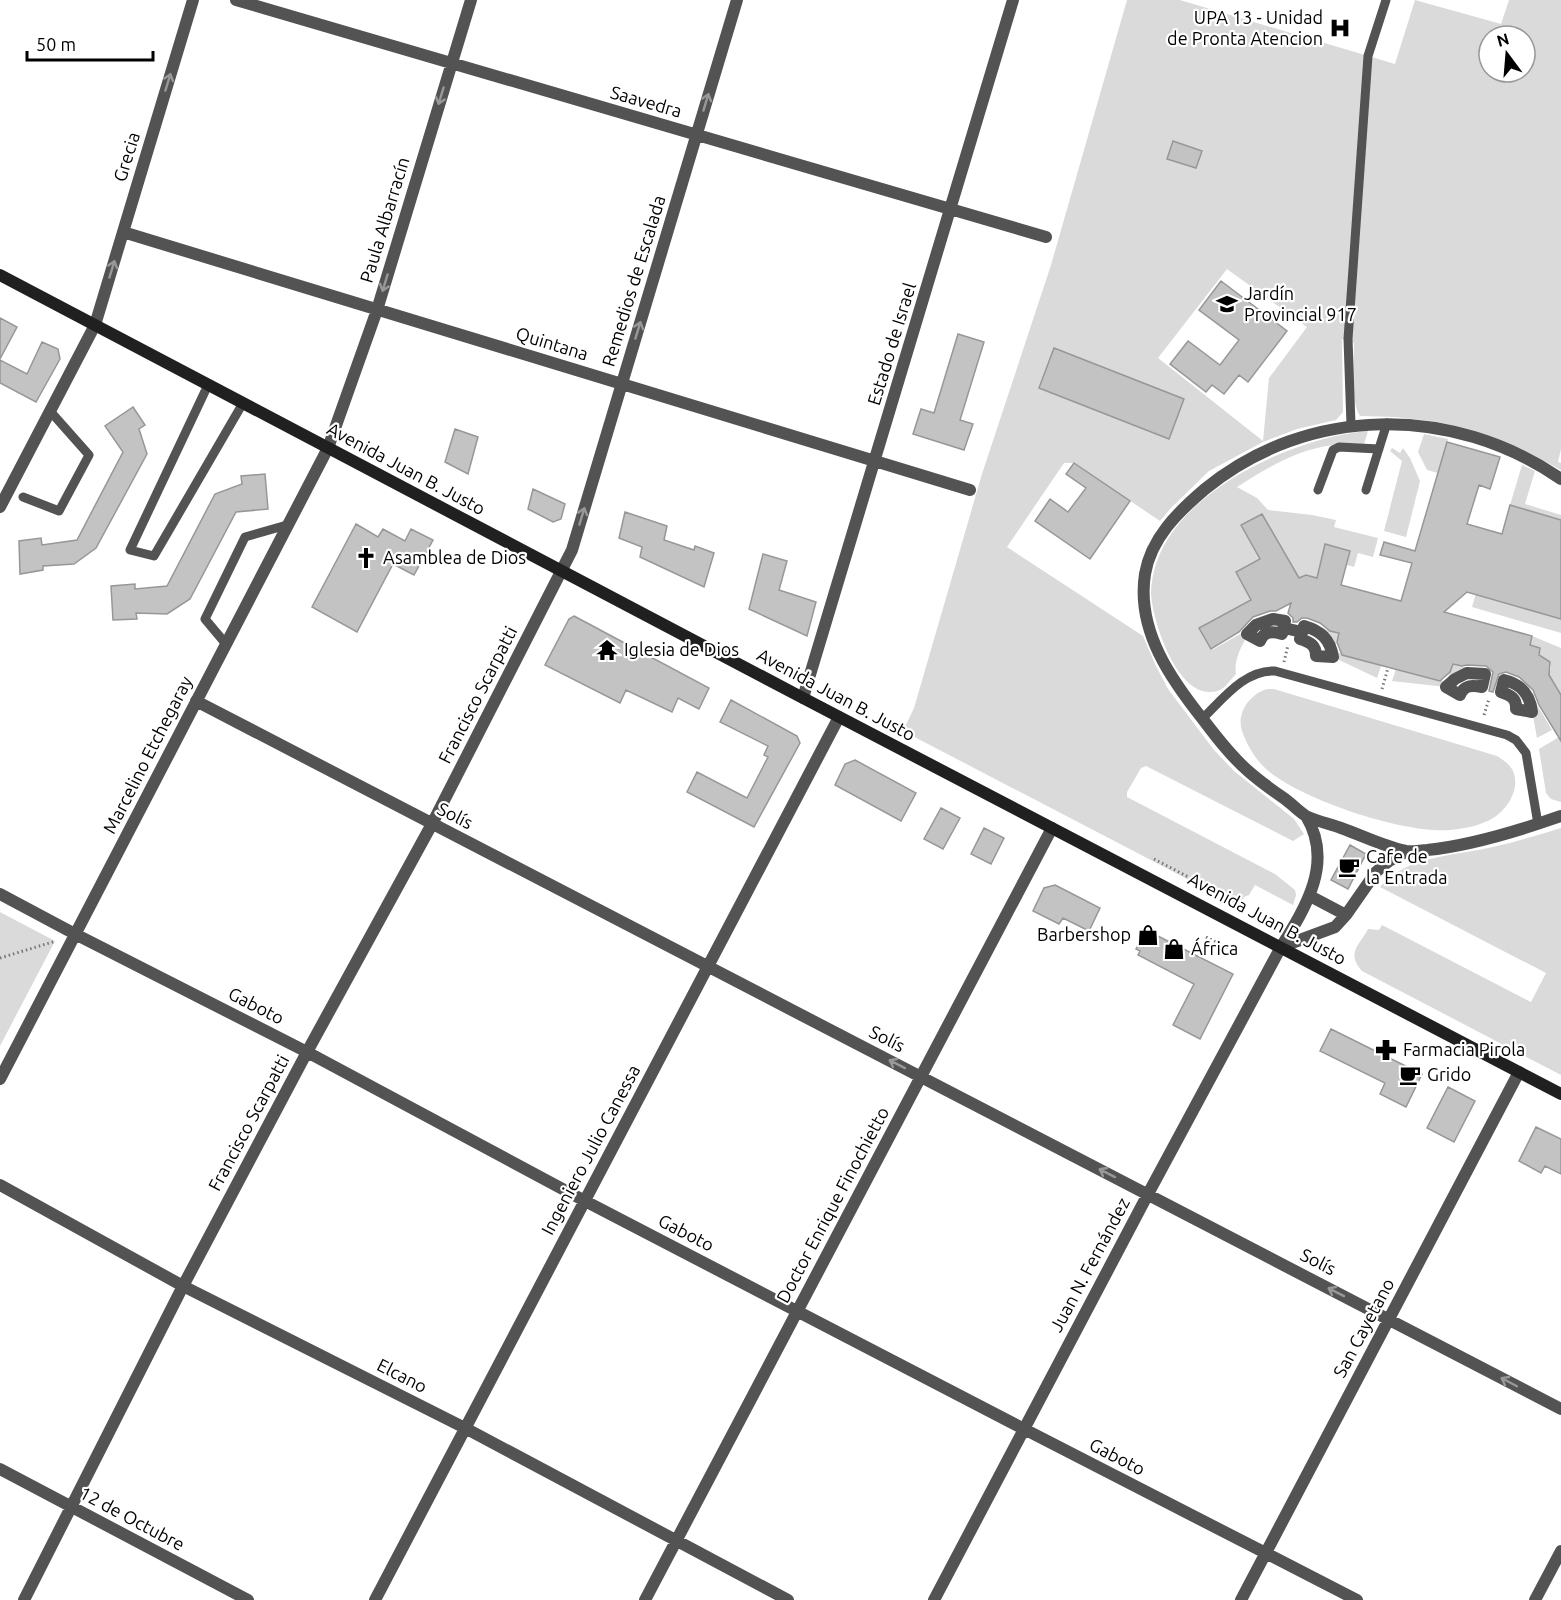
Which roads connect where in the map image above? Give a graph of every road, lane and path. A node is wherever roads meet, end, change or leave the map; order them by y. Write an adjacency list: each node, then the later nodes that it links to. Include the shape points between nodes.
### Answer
1 (193, 0): 10 (street, Grecia, one-way to 1)
2 (236, 0): 7 (street, Saavedra)
3 (471, 0): 7 (street, Paula Albarracín)
4 (737, 0): 8 (street, Remedios de Escalada, one-way to 4)
5 (1013, 0): 9 (street, Estado de Israel)
6 (1386, 0): 20 (lane, via 1368,56 1348,339)
7 (451, 63): 8 (street, Saavedra); 13 (street, Paula Albarracín, one-way to 13)
8 (696, 135): 9 (street, Saavedra); 15 (street, Remedios de Escalada, one-way to 8)
9 (951, 210): 11 (street, Saavedra); 23 (street, Estado de Israel)
10 (123, 232): 13 (street, Quintana); 14 (street, Grecia, one-way to 10)
11 (1046, 237)
12 (0, 275): 14 (main road, Avenida Juan B. Justo)
13 (377, 310): 15 (street, Quintana); 21 (street, Paula Albarracín)
14 (95, 325): 16 (main road, Avenida Juan B. Justo); 18 (street, Grecia)
15 (622, 384): 23 (street, Quintana); 31 (street, Remedios de Escalada, one-way to 15, via 572,550)
16 (208, 385): 17 (main road, Avenida Juan B. Justo); 17 (lane, via 130,550 154,556)
17 (243, 403): 21 (main road, Avenida Juan B. Justo)
18 (50, 411): 28 (lane, via 89,455 59,512); 29 (street, Grecia)
19 (1387, 423): 20 (street); 22 (lane); 24 (street, via 1470,436 1519,454)
20 (1351, 425): 42 (street, via 1295,439 1230,472 1192,500 1157,540 1145,575 1148,621 1166,669)
21 (328, 448): 30 (street, Marcelino Etchegaray); 31 (main road, Avenida Juan B. Justo)
22 (1379, 449): 26 (lane, via 1333,450); 27 (lane)
23 (876, 462): 25 (street, Quintana); 38 (street, Estado de Israel)
24 (1561, 479)
25 (970, 490)
26 (1318, 490)
27 (1366, 490)
28 (23, 497)
29 (0, 507)
30 (287, 525): 33 (street, Marcelino Etchegaray); 33 (lane, via 245,537 205,619)
31 (561, 571): 38 (main road, Avenida Juan B. Justo); 45 (street, Francisco Scarpatti)
32 (1253, 637): 34 (street, bridge, via 1258,630 1274,625 1302,632 1300,639 1312,644 1316,656)
33 (226, 644): 39 (street, Marcelino Etchegaray)
34 (1324, 657)
35 (1388, 668): 36 (path)
36 (1384, 679)
37 (1453, 691): 40 (street, via 1460,695 1469,686 1482,687 1484,680 1502,685 1518,694)
38 (803, 698): 41 (main road, Avenida Juan B. Justo)
39 (196, 702): 45 (street, Solís); 54 (street, Marcelino Etchegaray)
40 (1524, 711)
41 (839, 717): 47 (main road, Avenida Juan B. Justo); 59 (street, Ingeniero Julio Canessa)
42 (1202, 718): 43 (street, via 1247,770); 46 (lane, via 1249,676 1275,671 1507,735 1526,753)
43 (1306, 816): 48 (street); 51 (street, Juan N. Fernández, via 1316,835 1318,859)
44 (1561, 816): 46 (street)
45 (432, 824): 59 (street, Solís); 60 (street, Francisco Scarpatti)
46 (1538, 824): 48 (street, via 1438,849)
47 (1052, 828): 56 (main road, Avenida Juan B. Justo); 62 (street, Doctor Enrique Finochietto)
48 (1407, 851): 53 (street, via 1376,872)
49 (1154, 859): 52 (path)
50 (0, 894): 54 (street, Gaboto)
51 (1310, 896): 53 (street); 56 (street, Juan N. Fernández)
52 (1240, 904)
53 (1346, 915): 56 (street, via 1335,927)
54 (75, 934): 58 (path); 60 (street, Gaboto); 63 (street, Marcelino Etchegaray)
55 (1206, 937): 57 (path)
56 (1281, 947): 61 (main road, Avenida Juan B. Justo); 66 (street, Juan N. Fernández)
57 (1236, 952)
58 (0, 958)
59 (708, 966): 62 (street, Solís, one-way to 59); 67 (street, Ingeniero Julio Canessa)
60 (307, 1052): 67 (street, Gaboto); 68 (street, Francisco Scarpatti)
61 (1519, 1072): 64 (main road, Avenida Juan B. Justo); 70 (street, San Cayetano)
62 (921, 1077): 66 (street, Solís, one-way to 62); 69 (street, Doctor Enrique Finochietto)
63 (0, 1079)
64 (1561, 1094)
65 (0, 1185): 68 (street, Elcano)
66 (1148, 1194): 70 (street, Solís, one-way to 66); 73 (street, Juan N. Fernández)
67 (585, 1201): 69 (street, Gaboto); 72 (street, Ingeniero Julio Canessa)
68 (183, 1286): 72 (street, Elcano); 75 (street, Francisco Scarpatti)
69 (797, 1311): 73 (street, Gaboto); 76 (street, Doctor Enrique Finochietto)
70 (1389, 1319): 71 (street, Solís, one-way to 70); 78 (street, San Cayetano)
71 (1561, 1409)
72 (465, 1428): 76 (street, Elcano); 81 (street, Ingeniero Julio Canessa)
73 (1024, 1430): 78 (street, Gaboto); 84 (street, Juan N. Fernández)
74 (0, 1469): 75 (street, 12 de Octubre)
75 (72, 1507): 79 (street, Francisco Scarpatti); 80 (street, 12 de Octubre)
76 (676, 1542): 82 (street, Doctor Enrique Finochietto); 83 (street, Elcano)
77 (1561, 1551): 87 (street)
78 (1266, 1553): 85 (street, San Cayetano); 86 (street, Gaboto)
79 (24, 1600)
80 (248, 1600)
81 (375, 1600)
82 (645, 1600)
83 (788, 1600)
84 (934, 1600)
85 (1241, 1600)
86 (1357, 1600)
87 (1535, 1600)

